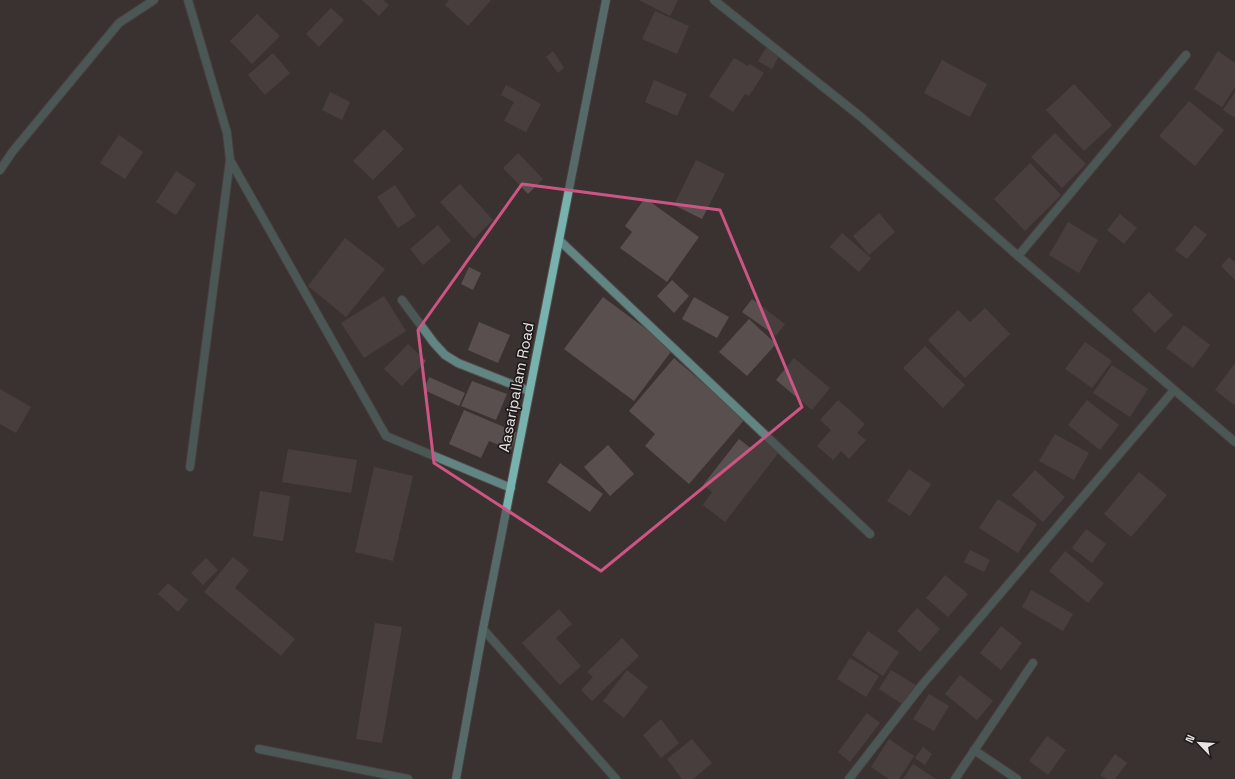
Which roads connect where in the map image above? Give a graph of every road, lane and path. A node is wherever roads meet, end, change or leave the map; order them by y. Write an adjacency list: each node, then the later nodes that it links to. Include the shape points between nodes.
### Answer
1 (154, 0): 7 (street, via 119,24 12,151)
2 (188, 0): 6 (street, via 227,133)
3 (606, 0): 8 (main road, Aasaripallam Road)
4 (717, 1): 9 (street, via 861,117)
5 (1186, 55): 9 (street)
6 (230, 160): 14 (street); 15 (street, via 386,436)
7 (0, 170)
8 (559, 240): 12 (main road, Aasaripallam Road); 16 (street)
9 (1018, 256): 11 (street)
10 (402, 300): 12 (street, via 445,355 458,363)
11 (1174, 390): 13 (street); 24 (street, via 940,663)
12 (530, 391): 15 (main road, Aasaripallam Road)
13 (1235, 442)
14 (190, 467)
15 (510, 488): 17 (main road, Aasaripallam Road)
16 (870, 534)
17 (483, 629): 22 (main road, Aasaripallam Road); 23 (street)
18 (1033, 663): 20 (street)
19 (259, 749): 21 (street)
20 (974, 750): 25 (street); 26 (street)
21 (408, 779)
22 (456, 779)
23 (616, 779)
24 (849, 779)
25 (955, 779)
26 (1017, 779)

